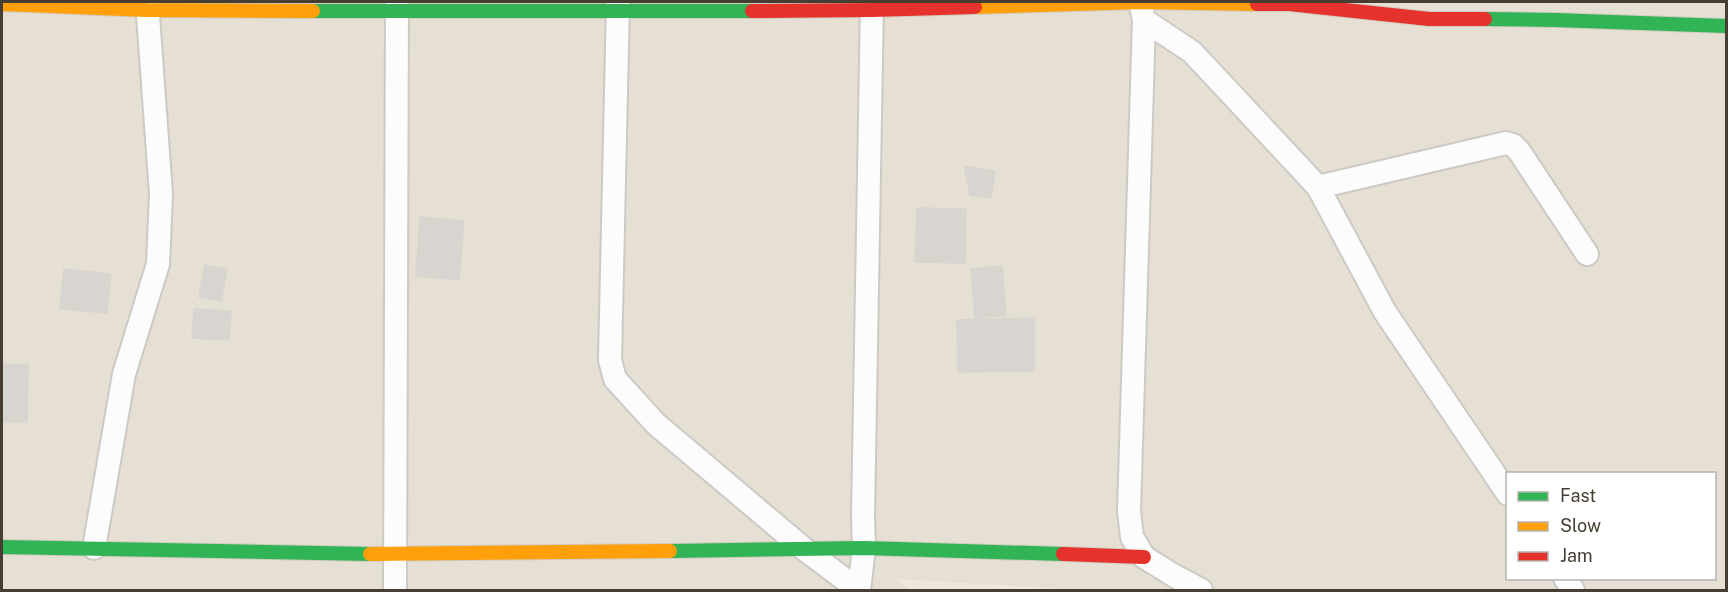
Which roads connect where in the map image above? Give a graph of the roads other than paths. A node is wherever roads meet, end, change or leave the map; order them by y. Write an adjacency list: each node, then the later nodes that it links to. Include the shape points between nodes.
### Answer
1 (2, 4): 2 (street)
2 (147, 6): 5 (street); 12 (street, via 161,194 158,264 124,374)
3 (618, 6): 4 (street); 5 (street); 14 (street, via 610,360 615,379 656,424)
4 (872, 6): 6 (street); 13 (street)
5 (397, 7): 15 (street)
6 (1142, 8): 7 (street, via 1289,4 1429,19); 8 (street, via 1192,52); 16 (street, via 1129,511 1132,537)
7 (1726, 26)
8 (1318, 187): 9 (street, via 1506,143 1519,151); 10 (street, via 1385,312)
9 (1587, 254)
10 (1506, 491)
11 (2, 547): 12 (street)
12 (94, 548): 15 (street)
13 (864, 548): 14 (street); 14 (street, via 859,591); 16 (street)
14 (804, 549): 15 (street)
15 (395, 555): 17 (street)
16 (1144, 557): 18 (street)
17 (394, 591)
18 (1201, 591)

